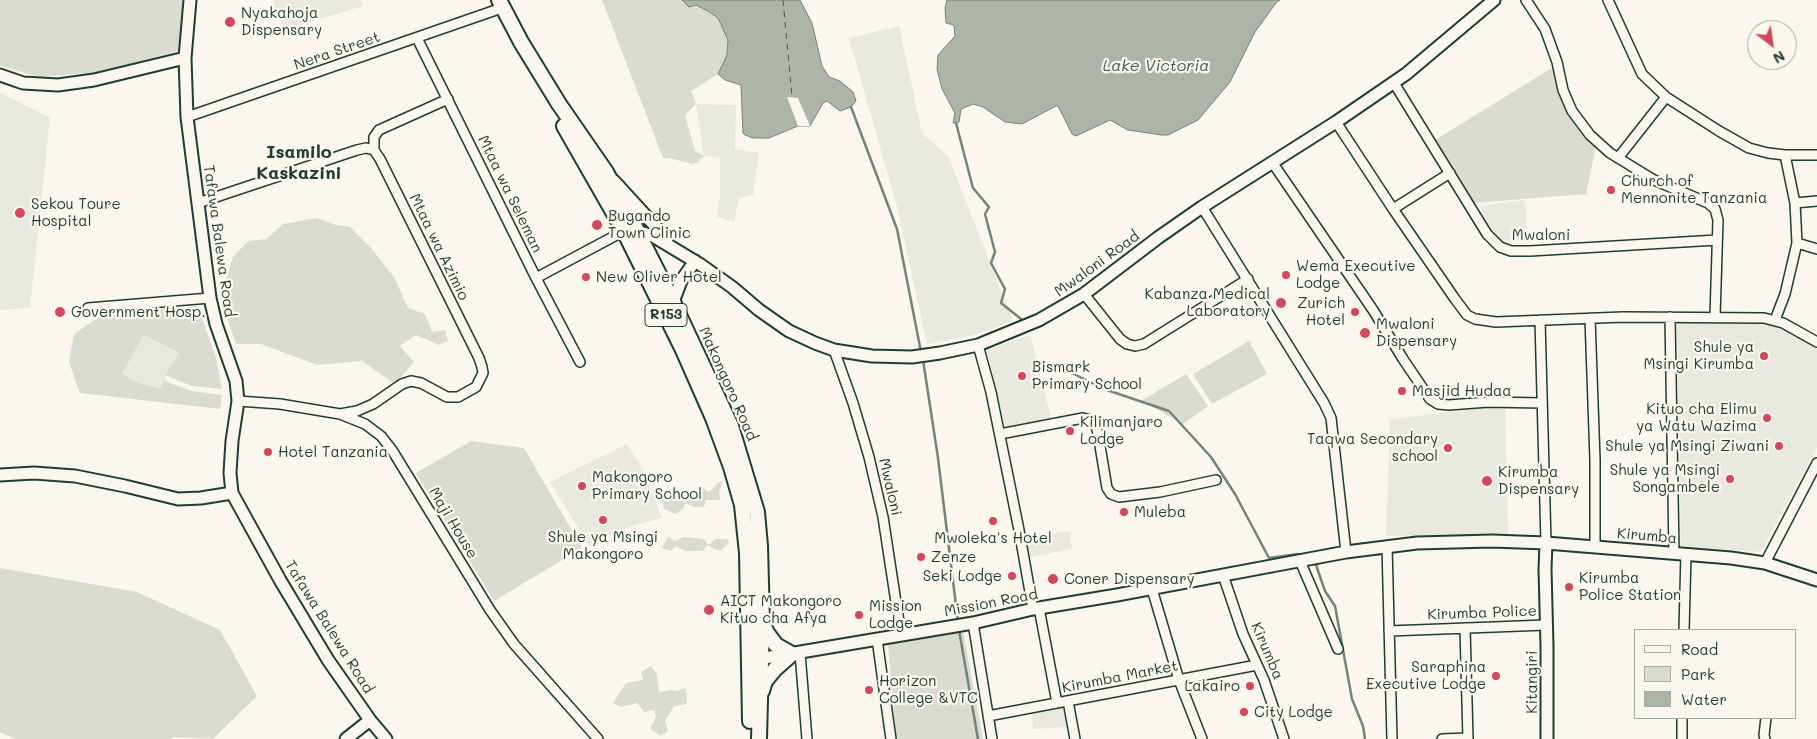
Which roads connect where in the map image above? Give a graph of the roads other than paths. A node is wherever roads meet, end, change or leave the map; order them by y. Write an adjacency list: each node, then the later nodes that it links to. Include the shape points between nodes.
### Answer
1 (190, 0): 7 (street, Tafawa Balewa Road)
2 (1494, 0): 9 (street, Mwaloni Road)
3 (1526, 0): 17 (street, via 1545,29 1572,111 1590,135)
4 (1608, 0): 10 (street, via 1642,74)
5 (495, 3): 6 (street, Nera Street); 19 (main road, Makongoro Road / R153); 26 (main road, Makongoro Road / R153)
6 (417, 38): 11 (street, Mtaa wa Seleman); 12 (street, Nera Street)
7 (185, 58): 8 (street, via 94,80 58,85 23,83); 12 (street, Tafawa Balewa Road)
8 (0, 75)
9 (1394, 83): 13 (street, Mwaloni Road); 20 (street, Mwaloni)
10 (1666, 97): 16 (street, via 1750,148); 17 (street)
11 (448, 99): 14 (street, via 379,130 374,137); 32 (street, Mtaa wa Seleman)
12 (187, 117): 22 (street, Tafawa Balewa Road)
13 (1336, 122): 18 (street, Mwaloni Road); 25 (street)
14 (374, 150): 22 (street, via 357,150); 49 (street, Mtaa wa Azimio, via 479,358 483,373 476,387 458,398 447,397 411,380 373,404)
15 (1817, 155): 16 (street)
16 (1785, 156): 23 (street)
17 (1618, 158): 27 (street, via 1654,180 1712,206 1717,213)
18 (1272, 162): 24 (street, Mwaloni Road); 48 (street, via 1430,399 1449,405)
19 (606, 172): 26 (main road, Makongoro Road / R153); 29 (street)
20 (1450, 173): 25 (street); 27 (street, Mwaloni, via 1487,234 1500,247 1511,251)
21 (1817, 201): 23 (street)
22 (198, 203): 35 (street, Tafawa Balewa Road)
23 (1795, 203): 28 (street)
24 (1202, 207): 33 (street); 34 (street, Mwaloni Road)
25 (1393, 209): 41 (street, via 1468,315 1496,322)
26 (631, 231): 29 (street, Mwaloni Road, via 654,236); 32 (street); 36 (main road, Makongoro Road / R153); 76 (main road, Makongoro Road / R153, via 704,395 742,505)
27 (1717, 240): 39 (street)
28 (1797, 243): 30 (street); 42 (street)
29 (674, 247): 31 (street, Mwaloni Road)
30 (1817, 249)
31 (695, 261): 36 (street, via 681,281); 45 (street, Mwaloni Road, via 789,331)
32 (536, 278): 46 (street, Mtaa wa Seleman)
33 (1248, 280): 34 (street, via 1144,344 1135,346 1120,338); 58 (street, via 1331,418)
34 (1084, 294): 44 (street, Mwaloni Road, via 1039,320)
35 (210, 298): 37 (street); 47 (street, Tafawa Balewa Road, via 236,381)
36 (673, 302): 66 (main road, Makongoro Road / R153, via 731,426 758,512)
37 (88, 308)
38 (1670, 317): 39 (street); 40 (street); 59 (street)
39 (1715, 317): 42 (street)
40 (1590, 318): 41 (street); 57 (street)
41 (1540, 320): 48 (street)
42 (1775, 320): 43 (street)
43 (1817, 342)
44 (978, 345): 45 (street, Mwaloni Road, via 912,357 872,356); 50 (street)
45 (834, 350): 72 (street, Mwaloni, via 869,457 883,517)
46 (580, 362)
47 (238, 401): 49 (street, Maji House); 54 (street, Tafawa Balewa Road, via 232,441)
48 (1542, 403): 55 (street)
49 (340, 414): 89 (street, Maji House, via 365,424 381,436 514,644)
50 (1000, 434): 53 (street, via 1083,418 1091,420 1098,434 1107,488 1118,497); 65 (street)
51 (1817, 463): 61 (street)
52 (0, 475): 54 (street, via 75,476 178,499)
53 (1216, 480)
54 (232, 493): 85 (street, Tafawa Balewa Road, via 328,660)
55 (1546, 543): 56 (street, via 1456,541); 57 (street, Kirumba); 68 (street, Kirumba Police)
56 (1388, 546): 58 (street, Mission Road); 71 (street)
57 (1595, 546): 59 (street, Kirumba)
58 (1346, 552): 60 (street, Mission Road)
59 (1680, 553): 61 (street, Kirumba); 70 (street, Kirumba)
60 (1300, 560): 62 (street, Mission Road); 74 (street)
61 (1765, 563): 63 (street, Kirumba)
62 (1223, 575): 64 (street, Mission Road); 77 (street, Kirumba)
63 (1817, 580)
64 (1152, 589): 65 (street, Mission Road); 78 (street)
65 (1036, 609): 67 (street, Mission Road); 81 (street)
66 (762, 621): 75 (main road, via 776,645); 76 (main road, Makongoro Road / R153)
67 (969, 624): 72 (street, Mission Road); 82 (street)
68 (1546, 626): 69 (street, Kirumba Police); 100 (street, Kitangiri)
69 (1465, 628): 71 (street, Kirumba Police); 86 (street)
70 (1684, 629)
71 (1389, 630): 98 (street)
72 (901, 635): 73 (street, Mission Road)
73 (877, 639): 75 (street, Mission Road); 93 (street)
74 (1338, 649)
75 (796, 654): 76 (street, Mission Road); 79 (main road, via 775,669 765,681); 92 (street)
76 (754, 660): 79 (main road, Makongoro Road / R153); 90 (main road, Makongoro Road / R153)
77 (1257, 665): 78 (street, Kirumba Market); 97 (street, Kirumba)
78 (1179, 680): 80 (street, Kirumba Market); 96 (street)
79 (760, 697): 91 (main road, Makongoro Road / R153)
80 (1068, 701): 81 (street, Kirumba Market); 95 (street)
81 (1057, 703): 82 (street, Kirumba Market)
82 (988, 716): 94 (street)
83 (1682, 719): 101 (street)
84 (1766, 719): 102 (street)
85 (370, 720): 87 (street); 88 (street, Tafawa Balewa Road)
86 (1468, 738): 99 (street)
87 (346, 739)
88 (386, 739)
89 (598, 739)
90 (751, 739)
91 (759, 739)
92 (807, 739)
93 (891, 739)
94 (992, 739)
95 (1074, 739)
96 (1202, 739)
97 (1284, 739)
98 (1392, 739)
99 (1442, 739)
100 (1547, 739)
101 (1682, 739)
102 (1765, 739)

